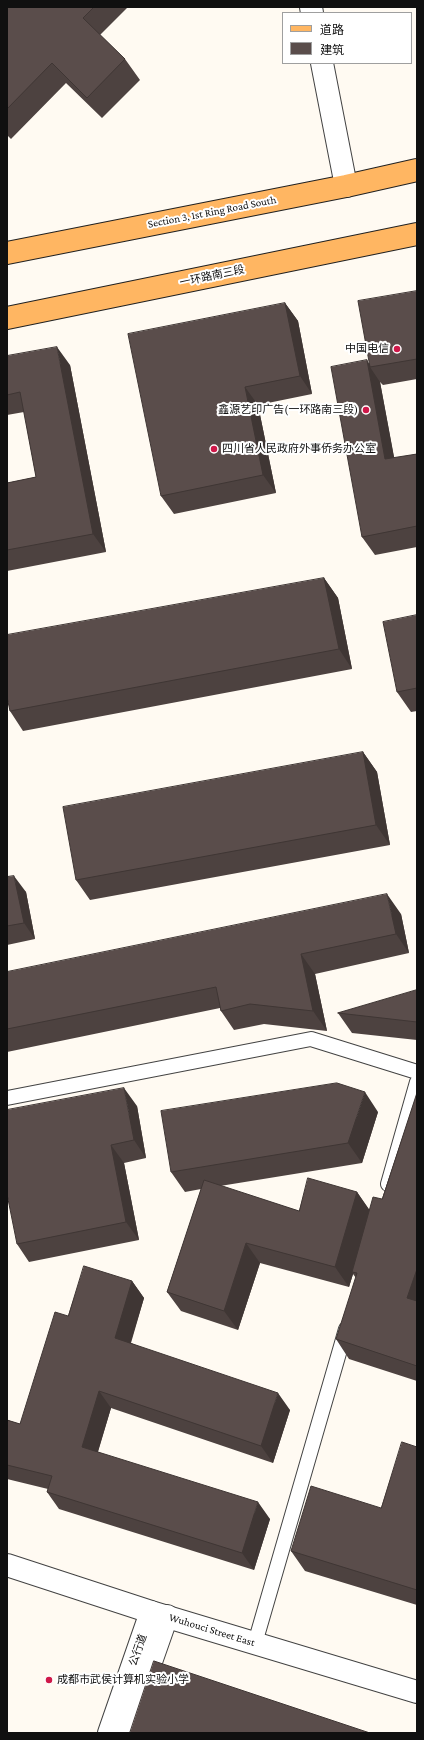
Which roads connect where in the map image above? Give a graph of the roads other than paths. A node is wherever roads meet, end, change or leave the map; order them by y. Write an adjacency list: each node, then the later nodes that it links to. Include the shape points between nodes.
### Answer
1 (322, 64): 3 (street)
2 (417, 170): 3 (main road, Section 3, 1st Ring Road South)
3 (346, 186): 5 (main road, Section 3, 1st Ring Road South)
4 (417, 234): 6 (main road, 一环路南三段)
5 (7, 253)
6 (7, 318)
7 (417, 1072): 9 (lane, via 312,1039)
8 (417, 1082): 10 (lane)
9 (7, 1098)
10 (384, 1198)
11 (350, 1313): 14 (lane)
12 (7, 1565): 13 (street, Wuhouci Street East)
13 (159, 1614): 14 (street, Wuhouci Street East); 16 (street, 公行道); 17 (street, 公行道)
14 (255, 1644): 15 (street, Wuhouci Street East)
15 (417, 1692)
16 (109, 1733)
17 (126, 1733)

